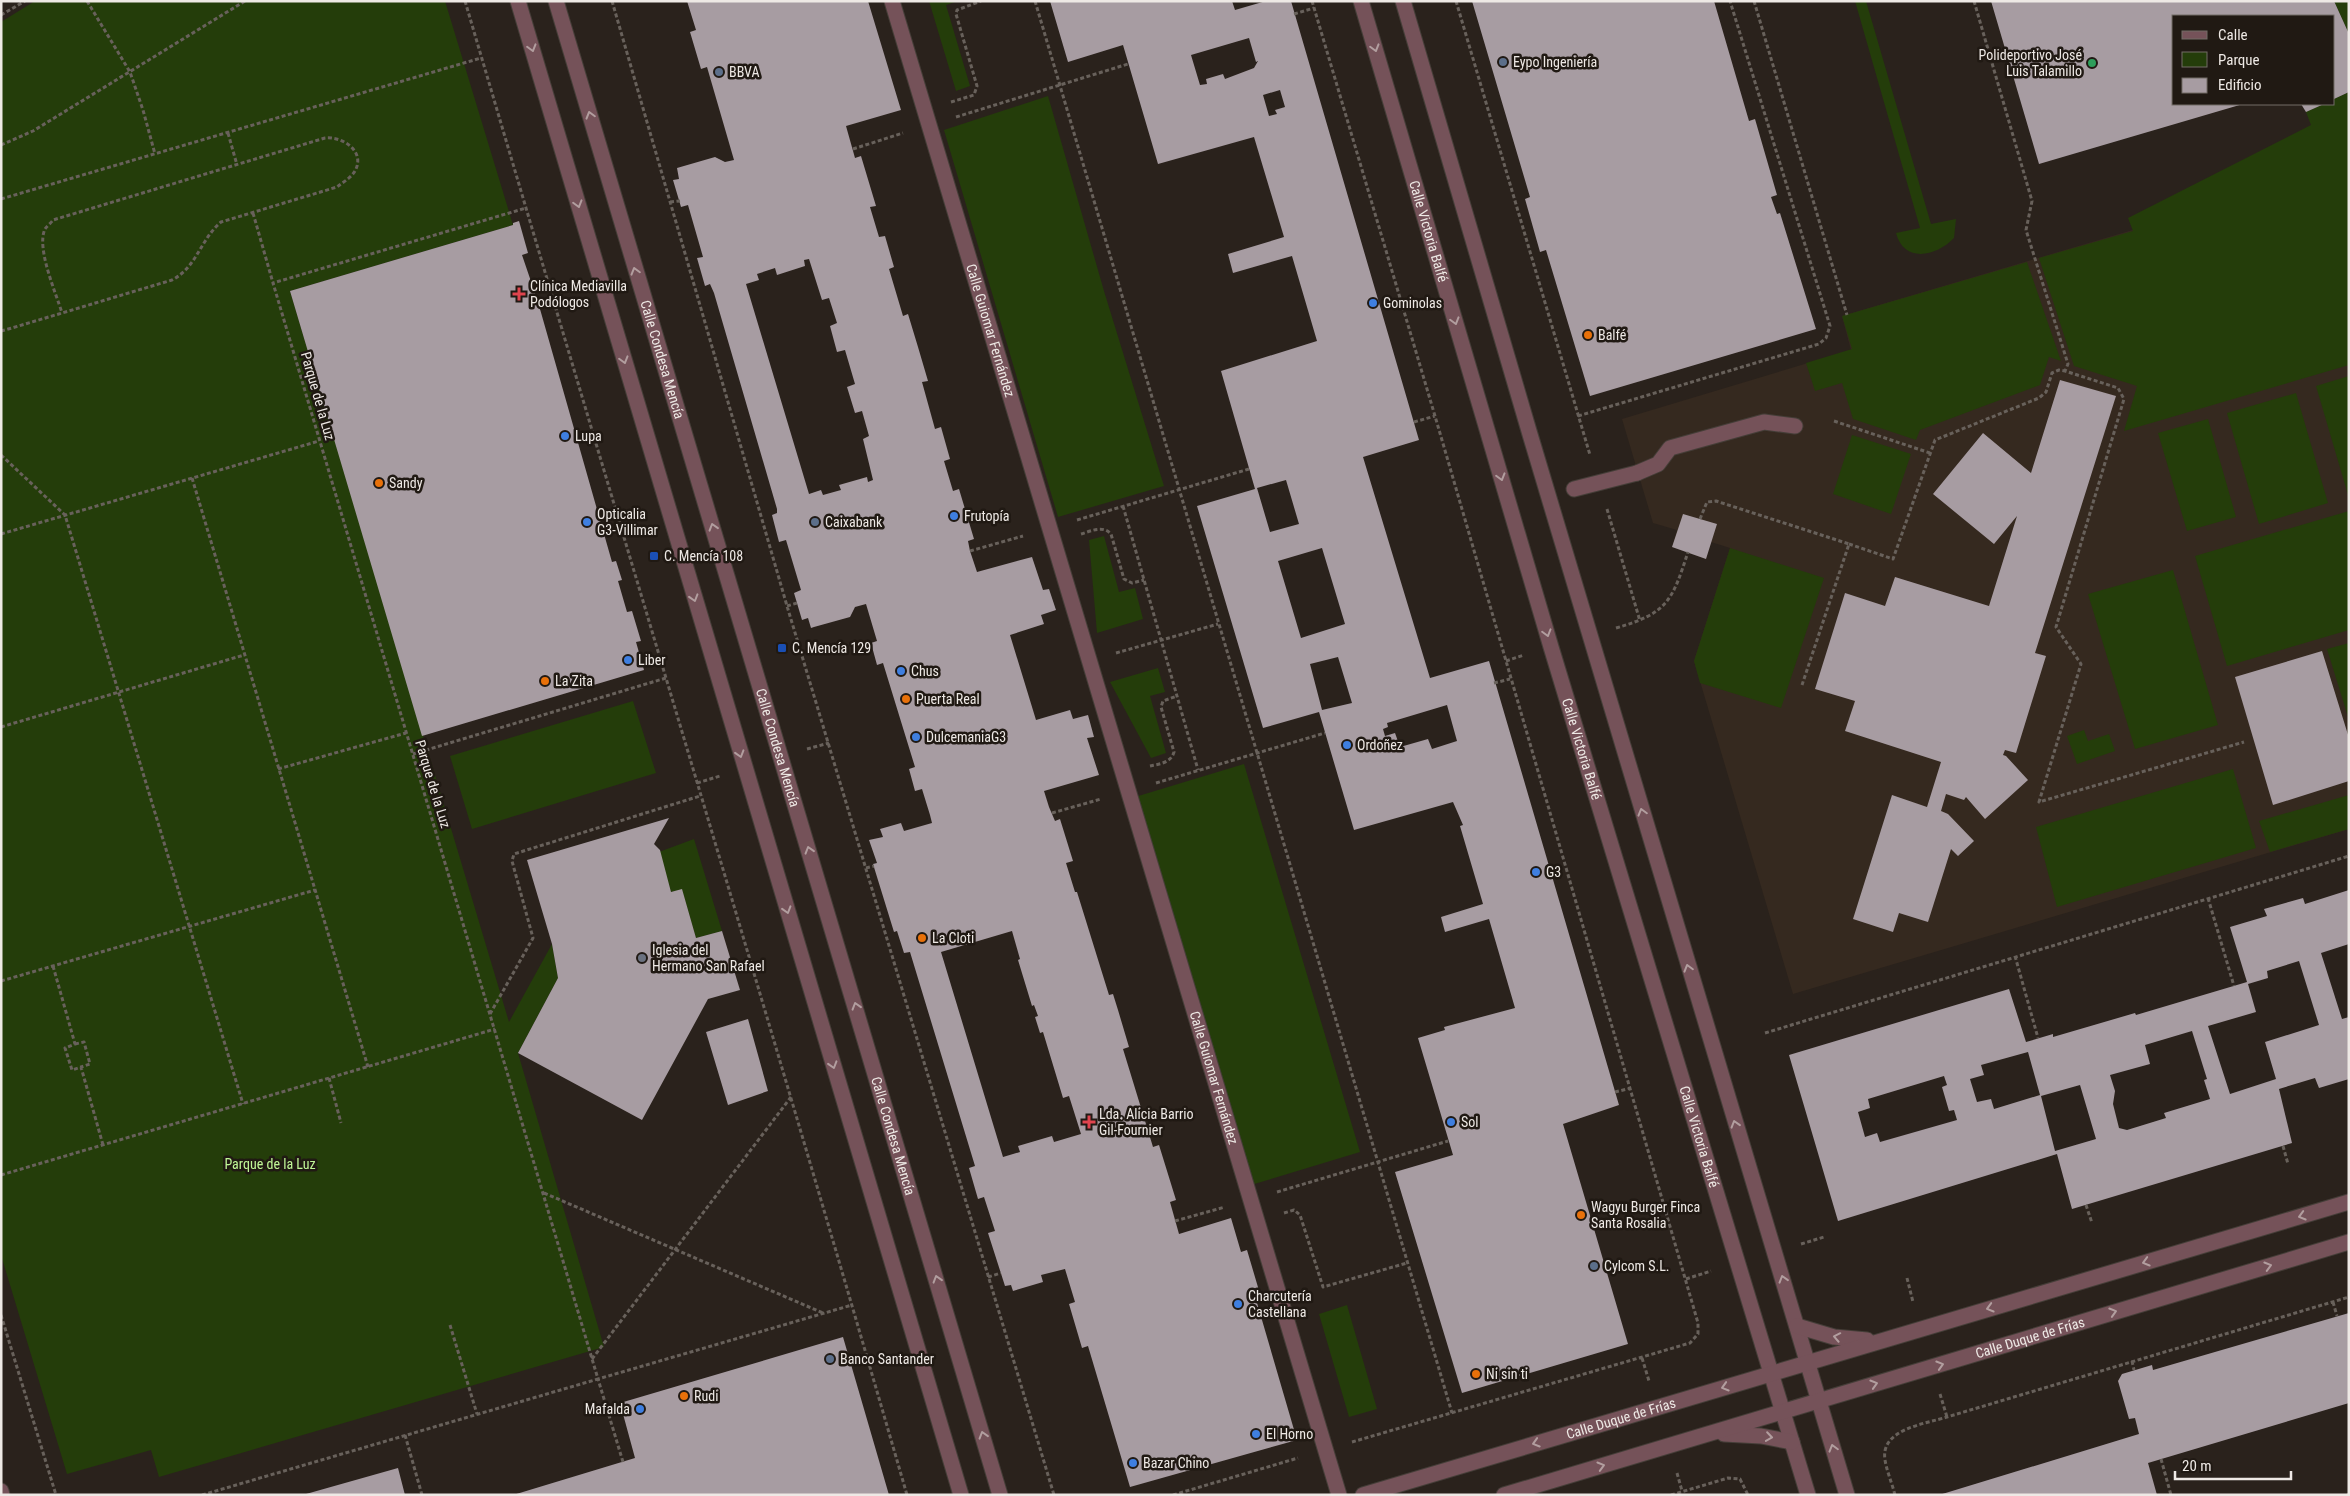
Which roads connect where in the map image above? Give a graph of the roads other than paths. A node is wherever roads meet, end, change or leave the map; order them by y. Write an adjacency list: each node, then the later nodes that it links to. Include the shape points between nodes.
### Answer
1 (518, 1): 20 (street, one-way to 20)
2 (556, 1): 21 (street, Calle Condesa Mencía, one-way to 2)
3 (892, 1): 22 (street, Calle Guiomar Fernández)
4 (1361, 1): 13 (street, Calle Victoria Balfé, one-way to 13, via 1551,647)
5 (1403, 1): 10 (street, one-way to 5, via 1716,1063)
6 (1795, 426): 7 (street, via 1764,422 1670,448 1658,464 1637,473)
7 (1574, 489)
8 (2349, 1202): 11 (street, Calle Duque de Frías, one-way to 11)
9 (2349, 1242): 14 (street, Calle Duque de Frías, one-way to 9)
10 (1797, 1326): 11 (street, Calle Duque de Frías, one-way to 10, via 1834,1337); 12 (street)
11 (1879, 1341): 12 (street, Calle Duque de Frías)
12 (1808, 1362): 13 (street, Calle Duque de Frías); 14 (street)
13 (1772, 1373): 15 (street, Calle Victoria Balfé); 23 (street, Calle Duque de Frías, one-way to 23)
14 (1820, 1401): 15 (street, Calle Duque de Frías); 26 (street, one-way to 14)
15 (1783, 1412): 16 (street, Calle Duque de Frías); 17 (street, Calle Victoria Balfé)
16 (1711, 1434): 17 (street, Calle Duque de Frías, one-way to 17, via 1760,1436); 24 (street, Calle Duque de Frías, one-way to 16)
17 (1792, 1442): 25 (street, Calle Victoria Balfé)
18 (1, 1491): 19 (street)
19 (2, 1495)
20 (961, 1495)
21 (1000, 1495)
22 (1339, 1495)
23 (1363, 1495)
24 (1504, 1495)
25 (1808, 1495)
26 (1846, 1495)

